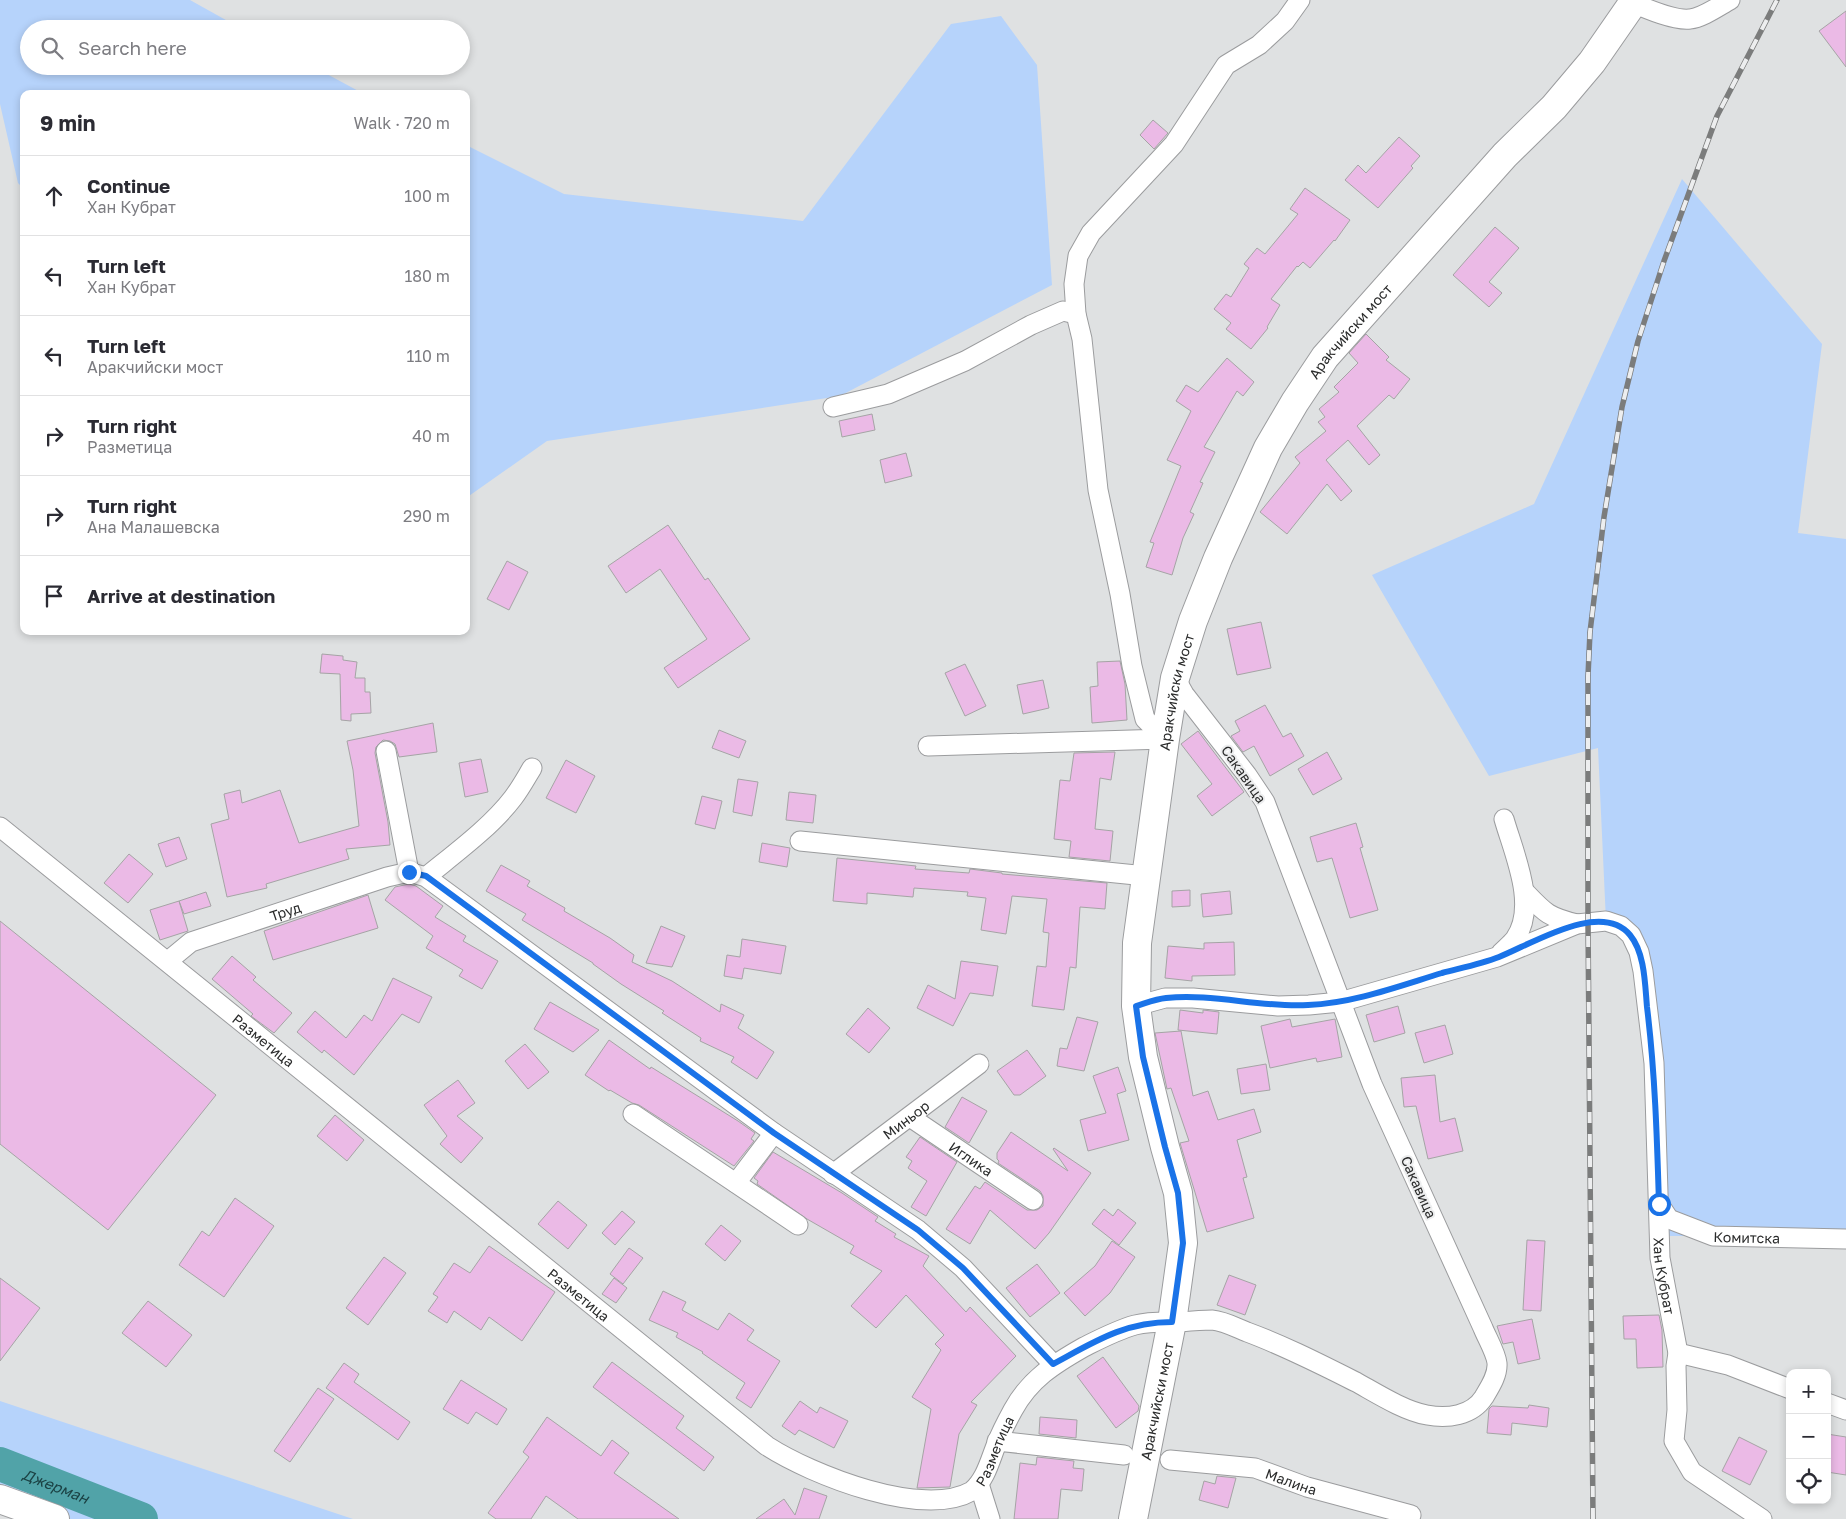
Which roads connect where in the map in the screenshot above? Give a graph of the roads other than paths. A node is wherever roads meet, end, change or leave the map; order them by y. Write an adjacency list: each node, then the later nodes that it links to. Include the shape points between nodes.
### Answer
1 (1300, 0): 4 (street, via 1285,21 1259,45 1226,65 1174,144 1092,233 1078,256 1074,284)
2 (1730, 0): 3 (street, via 1690,19 1651,11)
3 (1634, 2): 6 (main road, Аракчийски мост, via 1592,62 1554,107 1505,155 1325,357 1268,448 1246,495 1193,621)
4 (1076, 314): 5 (street, via 1063,311 965,361 888,394); 7 (street, via 1082,339 1098,490 1132,666 1145,719)
5 (833, 407)
6 (1175, 678): 7 (main road, Аракчийски мост); 20 (street, Сакавица, via 1265,802)
7 (1165, 739): 8 (street); 15 (main road, Аракчийски мост)
8 (928, 746)
9 (386, 751): 14 (street)
10 (532, 768): 14 (street, Труд, via 512,799 485,827 456,853)
11 (1504, 819): 16 (street)
12 (0, 827): 19 (street, Разметица)
13 (800, 841): 15 (street)
14 (417, 874): 19 (street, Труд, via 387,877 191,942); 25 (street)
15 (1146, 876): 21 (main road, Аракчийски мост, via 1137,943)
16 (1525, 892): 17 (street, via 1554,918); 18 (street, via 1522,924 1515,938)
17 (1577, 924): 18 (street, Хан Кубрат); 29 (street, Хан Кубрат, via 1606,921 1621,926 1631,935 1638,952 1654,1063)
18 (1497, 958): 20 (street, Хан Кубрат)
19 (168, 962): 41 (street, Разметица, via 767,1446 830,1481 884,1501 917,1507 943,1505 957,1500)
20 (1340, 1002): 21 (street, Хан Кубрат, via 1278,1006 1165,998); 32 (street, Сакавица, via 1372,1084 1497,1363 1492,1383 1481,1401 1468,1412 1447,1417 1425,1415 1310,1358 1214,1320)
21 (1136, 1006): 32 (main road, Аракчийски мост, via 1143,1057 1178,1193 1183,1243)
22 (979, 1064): 24 (street, Миньор)
23 (633, 1114): 27 (street)
24 (910, 1117): 26 (street, Миньор); 28 (street, Иглика)
25 (774, 1133): 26 (street); 27 (street)
26 (832, 1174): 34 (street, via 918,1230 963,1268)
27 (736, 1183): 30 (street)
28 (1033, 1200)
29 (1659, 1204): 31 (street, Комитска, via 1669,1219 1713,1236); 33 (street, Хан Кубрат, via 1660,1258)
30 (798, 1224)
31 (1846, 1239)
32 (1172, 1322): 34 (street, Разметица, via 1148,1323 1119,1330); 46 (main road, Аракчийски мост)
33 (1678, 1353): 35 (street, via 1728,1365); 47 (street, Хан Кубрат, via 1674,1441 1692,1472)
34 (1053, 1364): 38 (street, Разметица, via 1014,1407)
35 (1786, 1387)
36 (1831, 1404): 37 (street)
37 (1846, 1410)
38 (997, 1441): 39 (street); 41 (street, Разметица)
39 (1124, 1455)
40 (1170, 1460): 43 (street, Малина, via 1255,1468 1307,1487)
41 (979, 1484): 45 (street)
42 (0, 1499): 44 (main road)
43 (1411, 1515)
44 (56, 1519)
45 (990, 1519)
46 (1133, 1519)
47 (1762, 1519)

